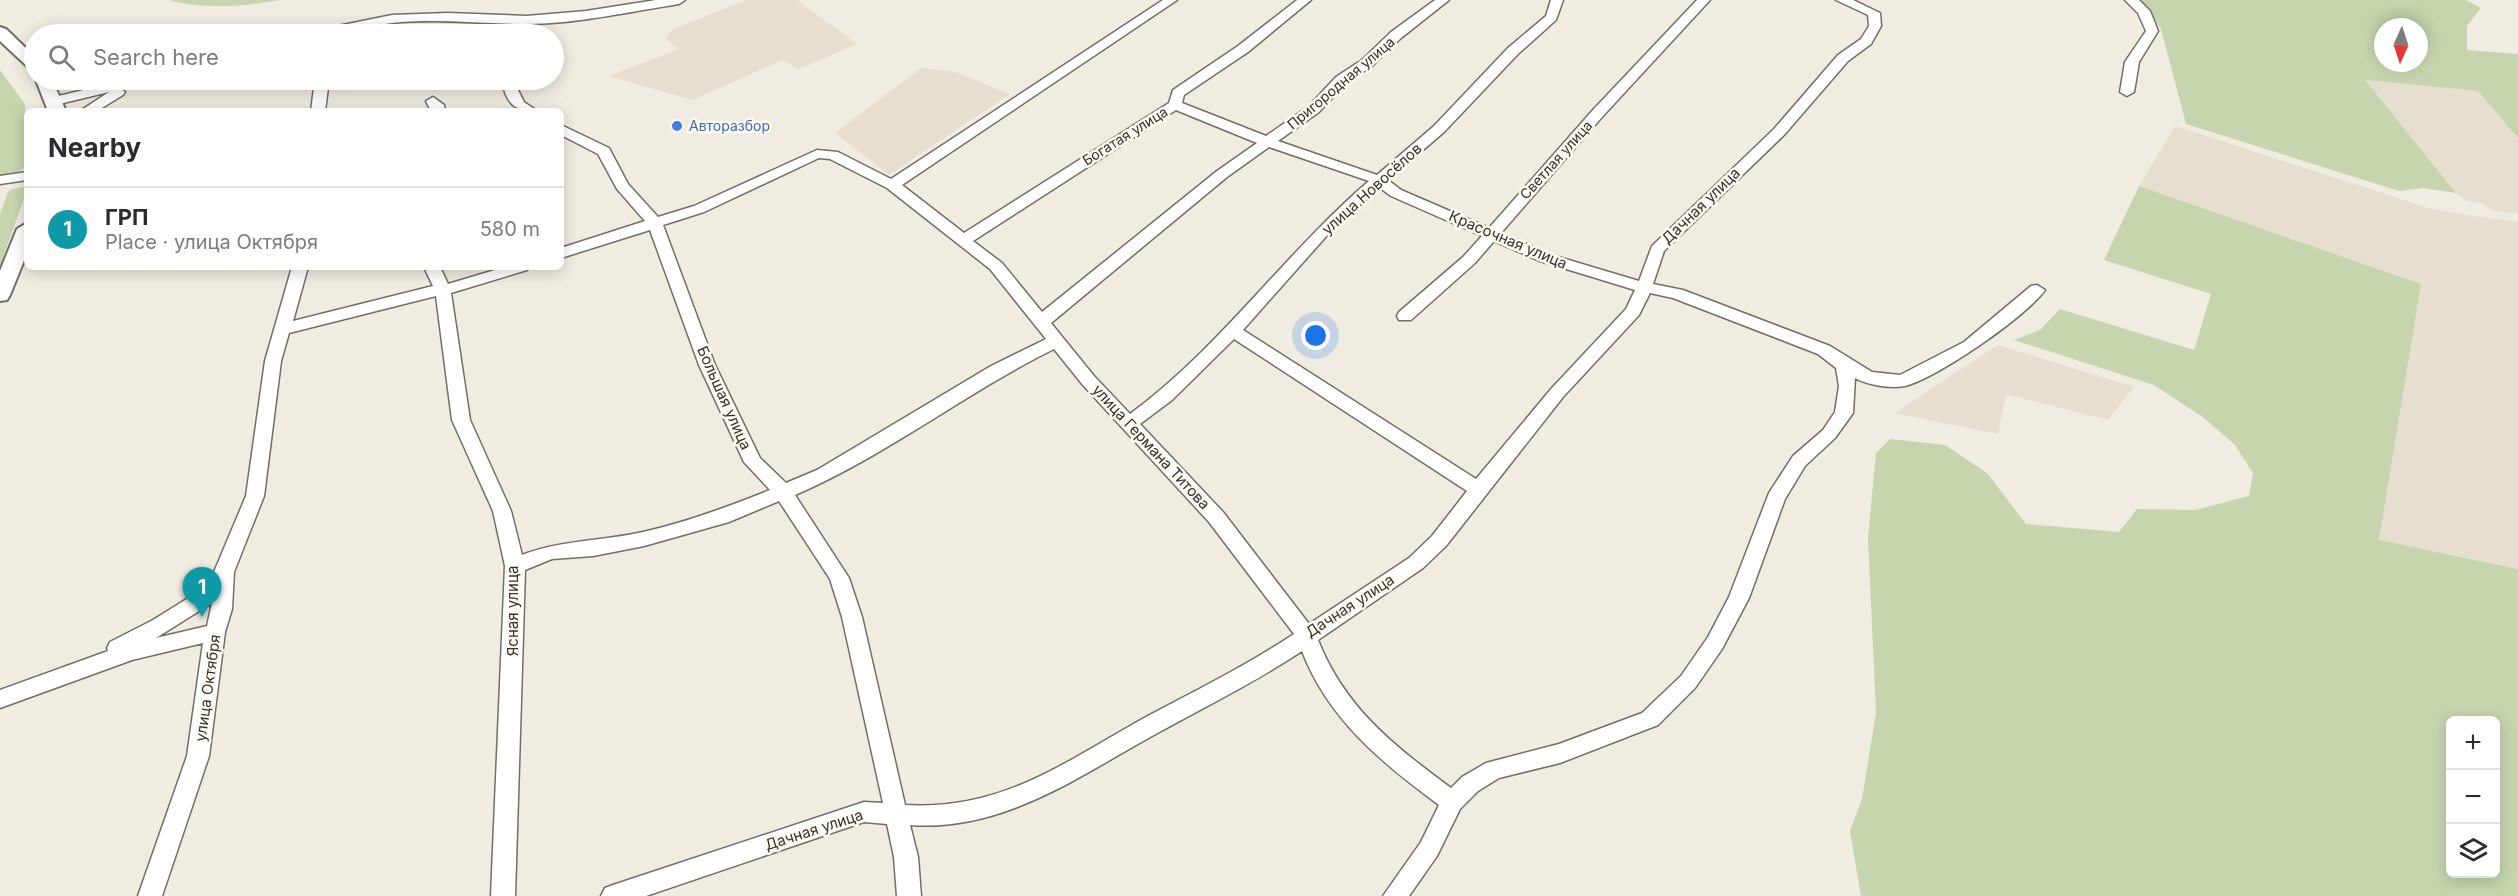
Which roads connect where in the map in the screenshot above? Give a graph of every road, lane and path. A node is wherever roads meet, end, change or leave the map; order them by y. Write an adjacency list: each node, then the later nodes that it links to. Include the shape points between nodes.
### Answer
1 (679, 0): 9 (street)
2 (1171, 0): 30 (street)
3 (1305, 0): 20 (street, Богатая улица, via 1178,93)
4 (1443, 0): 26 (street, Пригородная улица, via 1341,80 1314,109)
5 (1557, 0): 29 (street, улица Новосёлов, via 1552,16 1439,129)
6 (1704, 0): 32 (street, Светлая улица)
7 (1842, 0): 39 (street, Дачная улица, via 1874,13 1875,26 1866,41 1837,64 1779,132 1657,249)
8 (2131, 0): 19 (street, via 2144,11 2152,31 2132,62)
9 (527, 20): 10 (street, via 417,17); 11 (street)
10 (381, 24)
11 (525, 24)
12 (0, 32): 13 (main road)
13 (24, 52)
14 (49, 90): 21 (main road)
15 (108, 90): 21 (street)
16 (123, 90): 22 (street)
17 (321, 90): 23 (street)
18 (512, 90): 24 (street, via 518,104)
19 (2127, 92)
20 (1175, 105): 26 (street, Красочная улица); 34 (street, Богатая улица)
21 (56, 106)
22 (91, 108)
23 (318, 108)
24 (525, 108)
25 (564, 131): 31 (street, Большая улица, via 604,151 622,186)
26 (1268, 141): 29 (street, Красочная улица); 44 (street, Пригородная улица)
27 (24, 176): 28 (street)
28 (0, 180)
29 (1379, 180): 32 (street, Красочная улица, via 1396,194); 46 (street, улица Новосёлов, via 1333,220)
30 (892, 185): 31 (street, улица Германа Титова, via 833,155 817,154 724,199); 34 (street, улица Германа Титова)
31 (655, 223): 35 (street, улица Германа Титова); 51 (street, Большая улица, via 707,365 736,427 753,462)
32 (1492, 233): 39 (street, Красочная улица, via 1546,258); 43 (street, Светлая улица, via 1469,260)
33 (24, 236): 42 (main road)
34 (964, 240): 44 (street, улица Германа Титова, via 996,266)
35 (564, 252)
36 (299, 270): 45 (street, улица Октября)
37 (433, 270): 40 (street, Ясная улица)
38 (511, 270): 40 (street)
39 (1644, 288): 48 (street, Красочная улица, via 1677,294 1752,321 1824,350); 50 (street, Дачная улица, via 1633,311 1557,393)
40 (443, 290): 45 (street); 52 (street, Ясная улица, via 461,420 502,511)
41 (2037, 290): 48 (street, Красочная улица, via 1971,346 1902,381 1869,378)
42 (0, 295)
43 (1405, 316)
44 (1042, 321): 47 (street, улица Германа Титова)
45 (284, 329): 53 (street, улица Октября, via 273,361 255,496 224,572)
46 (1233, 331): 49 (street, улица Новосёлов, via 1166,396); 50 (street)
47 (1058, 340): 49 (street, улица Германа Титова, via 1088,380); 51 (street, via 997,370 823,476)
48 (1844, 364): 58 (street, via 1848,386 1844,413 1829,434 1799,461 1776,498 1739,598 1688,682 1650,719 1560,753 1494,770 1470,784)
49 (1129, 423): 55 (street, улица Германа Титова, via 1216,517)
50 (1478, 489): 55 (street, Дачная улица, via 1439,541 1416,563)
51 (783, 492): 52 (street, via 700,524 593,549 550,552); 59 (street, Большая улица, via 839,578 852,617)
52 (515, 566): 61 (street, Ясная улица)
53 (223, 586): 54 (street, улица Октября); 56 (street, via 160,626)
54 (215, 632): 56 (street, via 131,652); 60 (street, улица Октября, via 198,756)
55 (1306, 635): 58 (street, улица Германа Титова, via 1322,676 1358,724 1397,761); 59 (street, Дачная улица, via 1254,672 1010,802 922,816)
56 (70, 672): 57 (street)
57 (0, 699)
58 (1452, 802): 64 (street, via 1429,849)
59 (896, 813): 62 (street, Дачная улица, via 864,812); 63 (street, Большая улица, via 906,857)
60 (150, 896)
61 (503, 896)
62 (613, 896)
63 (909, 896)
64 (1395, 896)

